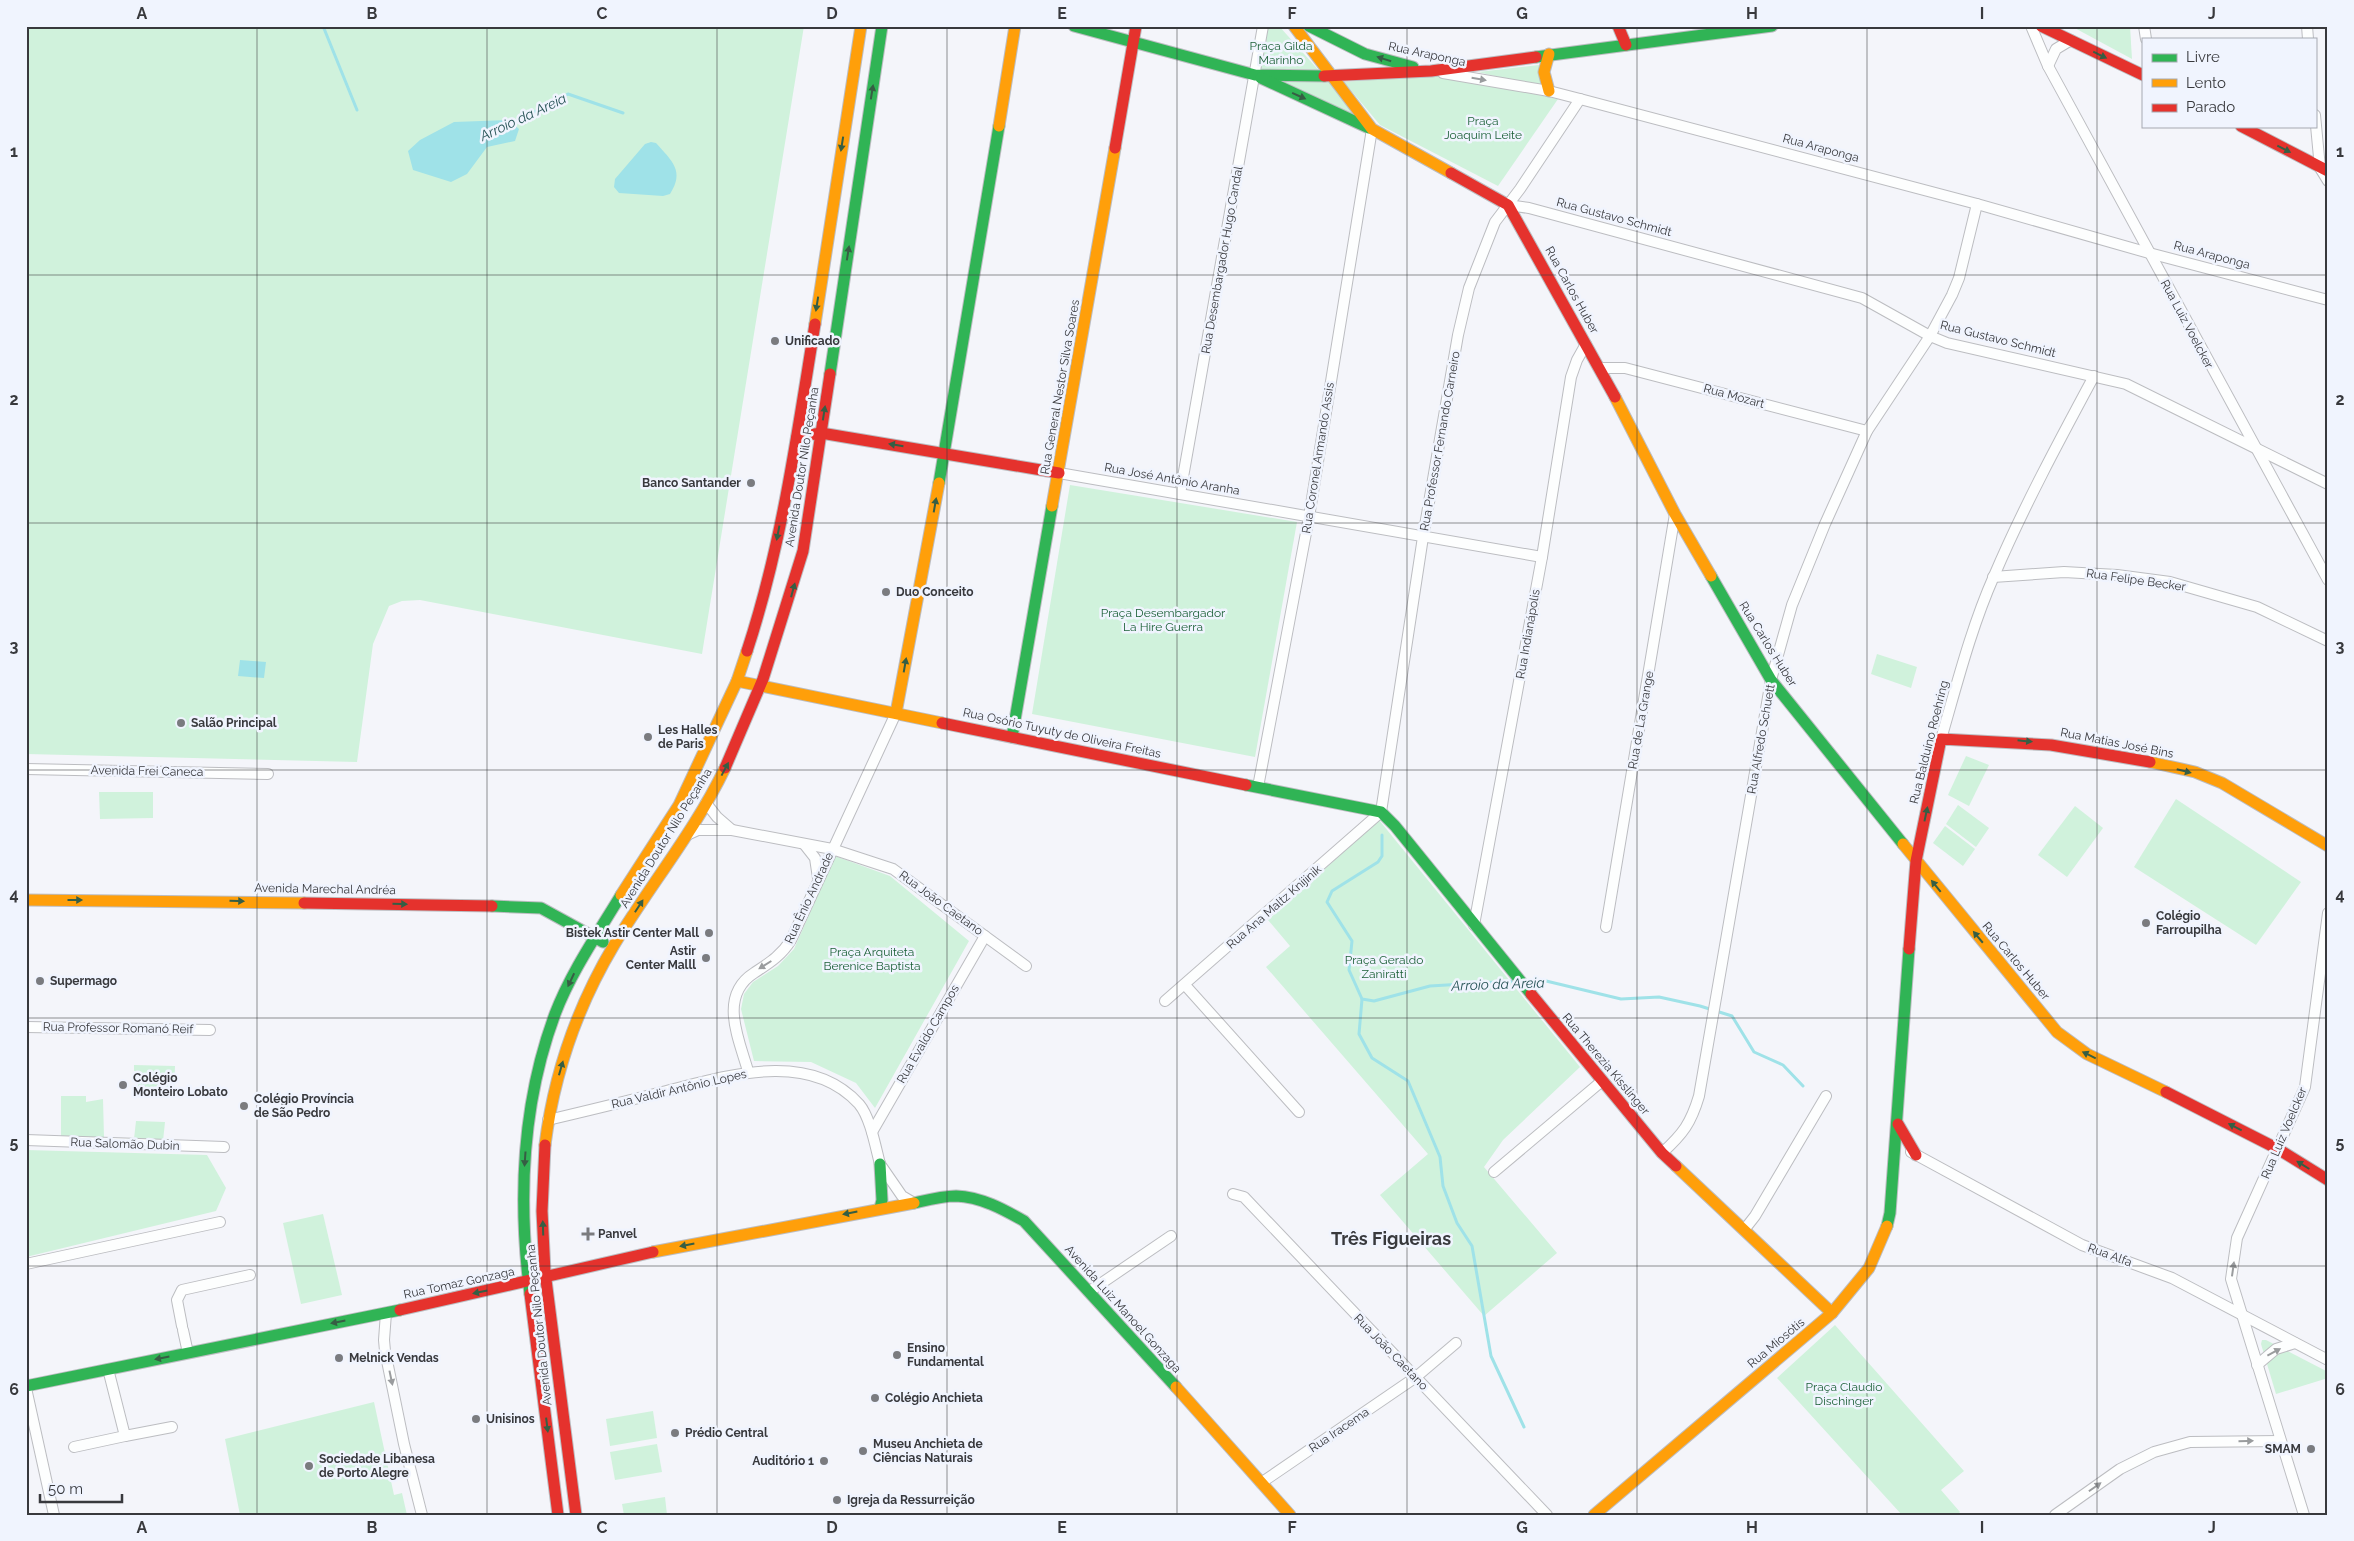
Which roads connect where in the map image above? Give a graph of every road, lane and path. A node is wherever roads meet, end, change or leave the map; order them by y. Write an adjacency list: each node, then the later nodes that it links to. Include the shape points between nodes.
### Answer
1 (861, 26): 39 (street, Avenida Doutor Nilo Peçanha, one-way to 39)
2 (882, 26): 38 (street, Avenida Doutor Nilo Peçanha, one-way to 2)
3 (1015, 26): 41 (street)
4 (1074, 26): 14 (street)
5 (1136, 26): 14 (street, Rua General Nestor Silva Soares)
6 (1263, 26): 19 (street, Rua Desembargador Hugo Candal)
7 (1294, 26): 21 (street)
8 (1309, 26): 18 (street, Rua Araponga, one-way to 8, via 1365,54)
9 (1618, 26): 15 (street)
10 (1772, 26): 15 (street)
11 (2032, 26): 17 (street, Rua Luiz Voelcker)
12 (2041, 26): 13 (street)
13 (2071, 40): 17 (street, via 2056,49); 20 (street, one-way to 20)
14 (1133, 42): 19 (street); 42 (street, Rua General Nestor Silva Soares)
15 (1626, 45): 16 (street)
16 (1549, 54): 18 (street); 22 (street, via 1544,72)
17 (2048, 66): 31 (street, Rua Luiz Voelcker)
18 (1431, 71): 21 (street); 22 (street, Rua Araponga, one-way to 22)
19 (1255, 75): 21 (street); 26 (street, one-way to 26); 44 (street, Rua Desembargador Hugo Candal)
20 (2142, 75)
21 (1331, 76): 26 (street)
22 (1548, 91): 23 (street, Rua Araponga)
23 (1580, 99): 29 (street, Rua Araponga); 30 (street, Rua Professor Fernando Carneiro)
24 (2316, 121): 27 (street)
25 (2245, 128): 27 (street, one-way to 27)
26 (1372, 129): 30 (street); 46 (street, Rua Coronel Armando Assis)
27 (2324, 170): 28 (street)
28 (2328, 181)
29 (1978, 204): 31 (street, Rua Araponga); 33 (street, Rua Alfredo Schuett, via 1959,278)
30 (1508, 205): 33 (street, Rua Gustavo Schmidt, via 1862,298); 34 (street, Rua Carlos Huber); 47 (street, Rua Professor Fernando Carneiro, via 1495,222 1468,288)
31 (2149, 253): 32 (street, Rua Araponga); 40 (street, Rua Luiz Voelcker)
32 (2328, 300)
33 (1930, 336): 36 (street, Rua Gustavo Schmidt, via 1947,343); 37 (street, Rua Alfredo Schuett)
34 (1586, 344): 35 (street, Rua Carlos Huber); 48 (street, Rua Indianápolis, via 1571,377)
35 (1600, 368): 37 (street, Rua Mozart, via 1625,368); 45 (street, Rua Carlos Huber)
36 (2094, 376): 40 (street, Rua Gustavo Schmidt, via 2126,384); 49 (street, Rua Balduíno Roehring, via 2044,469)
37 (1867, 431): 52 (street, Rua Alfredo Schuett, via 1792,605)
38 (821, 433): 39 (street, Rua José Antônio Aranha); 41 (street, Rua José Antônio Aranha, one-way to 38); 54 (street, Avenida Doutor Nilo Peçanha, one-way to 38, via 787,613 803,552)
39 (797, 437): 53 (street, Avenida Doutor Nilo Peçanha, one-way to 53, via 773,562)
40 (2254, 448): 43 (street, Rua Gustavo Schmidt); 50 (street, Rua Luiz Voelcker)
41 (944, 453): 42 (street, Rua José Antônio Aranha); 55 (street, one-way to 41)
42 (1059, 473): 44 (street, Rua José Antônio Aranha); 56 (street, Rua General Nestor Silva Soares)
43 (2328, 484)
44 (1180, 494): 46 (street, Rua José Antônio Aranha)
45 (1675, 514): 52 (street, Rua Carlos Huber); 73 (street, Rua de La Grange)
46 (1309, 517): 47 (street, Rua José Antônio Aranha); 60 (street, Rua Coronel Armando Assis)
47 (1423, 537): 48 (street, Rua José Antônio Aranha); 62 (street, Rua Professor Fernando Carneiro)
48 (1542, 557): 72 (street, Rua Indianápolis)
49 (1993, 577): 51 (street, Rua Felipe Becker, via 2064,572 2170,582 2256,607); 57 (street, Rua Balduíno Roehring, via 1965,654)
50 (2328, 580)
51 (2328, 641)
52 (1771, 680): 68 (street, Rua Carlos Huber); 93 (street, Rua Alfredo Schuett, via 1699,1096 1692,1119 1680,1137)
53 (737, 681): 54 (street, Rua Osório Tuyuty de Oliveira Freitas); 75 (street, Avenida Doutor Nilo Peçanha, via 679,806)
54 (761, 686): 55 (street, Rua Osório Tuyuty de Oliveira Freitas); 61 (street, Avenida Doutor Nilo Peçanha, one-way to 54, via 736,749)
55 (896, 713): 56 (street, Rua Osório Tuyuty de Oliveira Freitas); 67 (street, Rua Ênio Andrade)
56 (1012, 737): 60 (street, Rua Osório Tuyuty de Oliveira Freitas)
57 (1941, 739): 66 (street, Rua Matias José Bins, one-way to 66, via 2000,739 2052,744 2131,757 2206,776); 68 (street, Rua Balduíno Roehring, one-way to 57)
58 (26, 769): 59 (street, Avenida Frei Caneca)
59 (268, 774)
60 (1258, 787): 62 (street, Rua Osório Tuyuty de Oliveira Freitas)
61 (706, 803): 63 (street); 64 (street, Avenida Doutor Nilo Peçanha)
62 (1381, 812): 72 (street, Rua Therezia Kisslinger); 78 (street, Rua Ana Maltz Knijinik)
63 (732, 830): 64 (street, Rua João Caetano, via 698,830); 65 (street, Rua João Caetano)
64 (685, 836): 76 (street, Avenida Doutor Nilo Peçanha, one-way to 64)
65 (804, 844): 67 (street, Rua João Caetano); 69 (street, via 814,858)
66 (2328, 846)
67 (832, 849): 69 (street, Rua Ênio Andrade); 74 (street, Rua João Caetano, via 893,869)
68 (1916, 861): 87 (street, Rua Balduíno Roehring); 92 (street, Rua Carlos Huber, one-way to 68, via 2076,1048 2057,1032)
69 (818, 878): 82 (street, Rua Ênio Andrade, one-way to 82, via 785,950 746,979 736,994 733,1015)
70 (26, 900): 75 (street, Avenida Marechal Andréa, one-way to 75, via 519,906 541,908)
71 (2328, 913): 92 (street, Rua Luiz Voelcker, via 2305,1088)
72 (1474, 925): 83 (street, Rua Therezia Kisslinger)
73 (1606, 927)
74 (985, 936): 77 (street, Rua João Caetano); 88 (street, Rua Evaldo Campos)
75 (595, 938): 76 (street, Avenida Marechal Andréa); 108 (street, Avenida Doutor Nilo Peçanha, one-way to 108, via 555,1014 530,1110 522,1206)
76 (613, 947): 86 (street, Avenida Doutor Nilo Peçanha, one-way to 76, via 576,1020)
77 (1026, 966)
78 (1185, 985): 79 (street, Rua Ana Maltz Knijinik); 85 (street)
79 (1165, 1001)
80 (26, 1027): 81 (street, Rua Professor Romanó Reif)
81 (210, 1030)
82 (748, 1071): 86 (street, Rua Valdir Antônio Lopes); 88 (street, Rua Valdir Antônio Lopes, via 798,1073 818,1078 860,1105)
83 (1602, 1081): 93 (street, Rua Therezia Kisslinger); 96 (street)
84 (1826, 1096): 103 (street)
85 (1299, 1112)
86 (548, 1120): 107 (street, Avenida Doutor Nilo Peçanha, one-way to 86, via 542,1202)
87 (1898, 1122): 90 (street, Rua Balduíno Roehring); 94 (street)
88 (872, 1132): 95 (street, Rua Valdir Antônio Lopes)
89 (26, 1140): 91 (street, Rua Salomão Dubin)
90 (1896, 1143): 94 (street, Rua Alfa); 111 (street, Rua Miosótis, via 1890,1214 1881,1250 1850,1295)
91 (224, 1147)
92 (2278, 1149): 97 (street, Rua Carlos Huber, one-way to 92); 112 (street, Rua Luiz Voelcker, one-way to 92, via 2232,1278 2237,1238)
93 (1662, 1153): 103 (street, Rua Therezia Kisslinger)
94 (1916, 1155): 112 (street, Rua Alfa, via 2082,1245 2172,1278)
95 (880, 1164): 99 (street, Rua Valdir Antônio Lopes, via 902,1196); 100 (street, Rua Valdir Antônio Lopes, via 889,1195); 101 (street)
96 (1494, 1172)
97 (2328, 1180)
98 (1233, 1194): 121 (street, Rua João Caetano, via 1244,1197)
99 (914, 1203): 100 (street, Avenida Luiz Manoel Gonzaga); 109 (street, Avenida Luiz Manoel Gonzaga, via 956,1196 998,1206 1024,1221)
100 (898, 1205): 101 (street, Rua Tomaz Gonzaga)
101 (880, 1208): 107 (street, Rua Tomaz Gonzaga, one-way to 107, via 608,1261)
102 (220, 1222): 105 (street)
103 (1744, 1230): 111 (street, Rua Therezia Kisslinger)
104 (1171, 1236): 109 (street)
105 (26, 1264)
106 (250, 1275): 117 (street, via 182,1290 177,1300)
107 (546, 1277): 108 (street, Rua Tomaz Gonzaga); 131 (street, Avenida Doutor Nilo Peçanha)
108 (528, 1282): 110 (street, Rua Tomaz Gonzaga, one-way to 110); 130 (street, Avenida Doutor Nilo Peçanha, one-way to 130)
109 (1090, 1291): 127 (street, Avenida Luiz Manoel Gonzaga)
110 (386, 1313): 117 (street, Rua Tomaz Gonzaga, one-way to 117); 129 (street, one-way to 129, via 385,1351)
111 (1832, 1313): 134 (street, Rua Miosótis)
112 (2242, 1317): 113 (street, Rua Alfa); 116 (street, Rua Luiz Voelcker)
113 (2269, 1330): 115 (street, Rua Alfa); 116 (street, via 2256,1333)
114 (1456, 1342): 121 (street, Rua Iracema)
115 (2295, 1343): 118 (street, Rua Alfa); 119 (street, one-way to 115, via 2276,1349)
116 (2251, 1346): 119 (street, Rua Luiz Voelcker)
117 (188, 1353): 120 (street, Rua Tomaz Gonzaga, one-way to 120)
118 (2328, 1360)
119 (2257, 1366): 125 (street, Rua Luiz Voelcker)
120 (108, 1369): 122 (street, Rua Tomaz Gonzaga); 124 (street)
121 (1416, 1377): 127 (street, Rua Iracema); 133 (street, Rua João Caetano)
122 (26, 1387): 128 (street)
123 (172, 1427): 124 (street)
124 (125, 1436): 126 (street)
125 (2280, 1441): 135 (street, one-way to 125, via 2120,1469 2154,1452 2190,1442); 136 (street, Rua Luiz Voelcker)
126 (74, 1447)
127 (1261, 1483): 132 (street, Avenida Luiz Manoel Gonzaga)
128 (54, 1515)
129 (422, 1515)
130 (558, 1515)
131 (576, 1515)
132 (1290, 1515)
133 (1546, 1515)
134 (1594, 1515)
135 (2055, 1515)
136 (2304, 1515)

